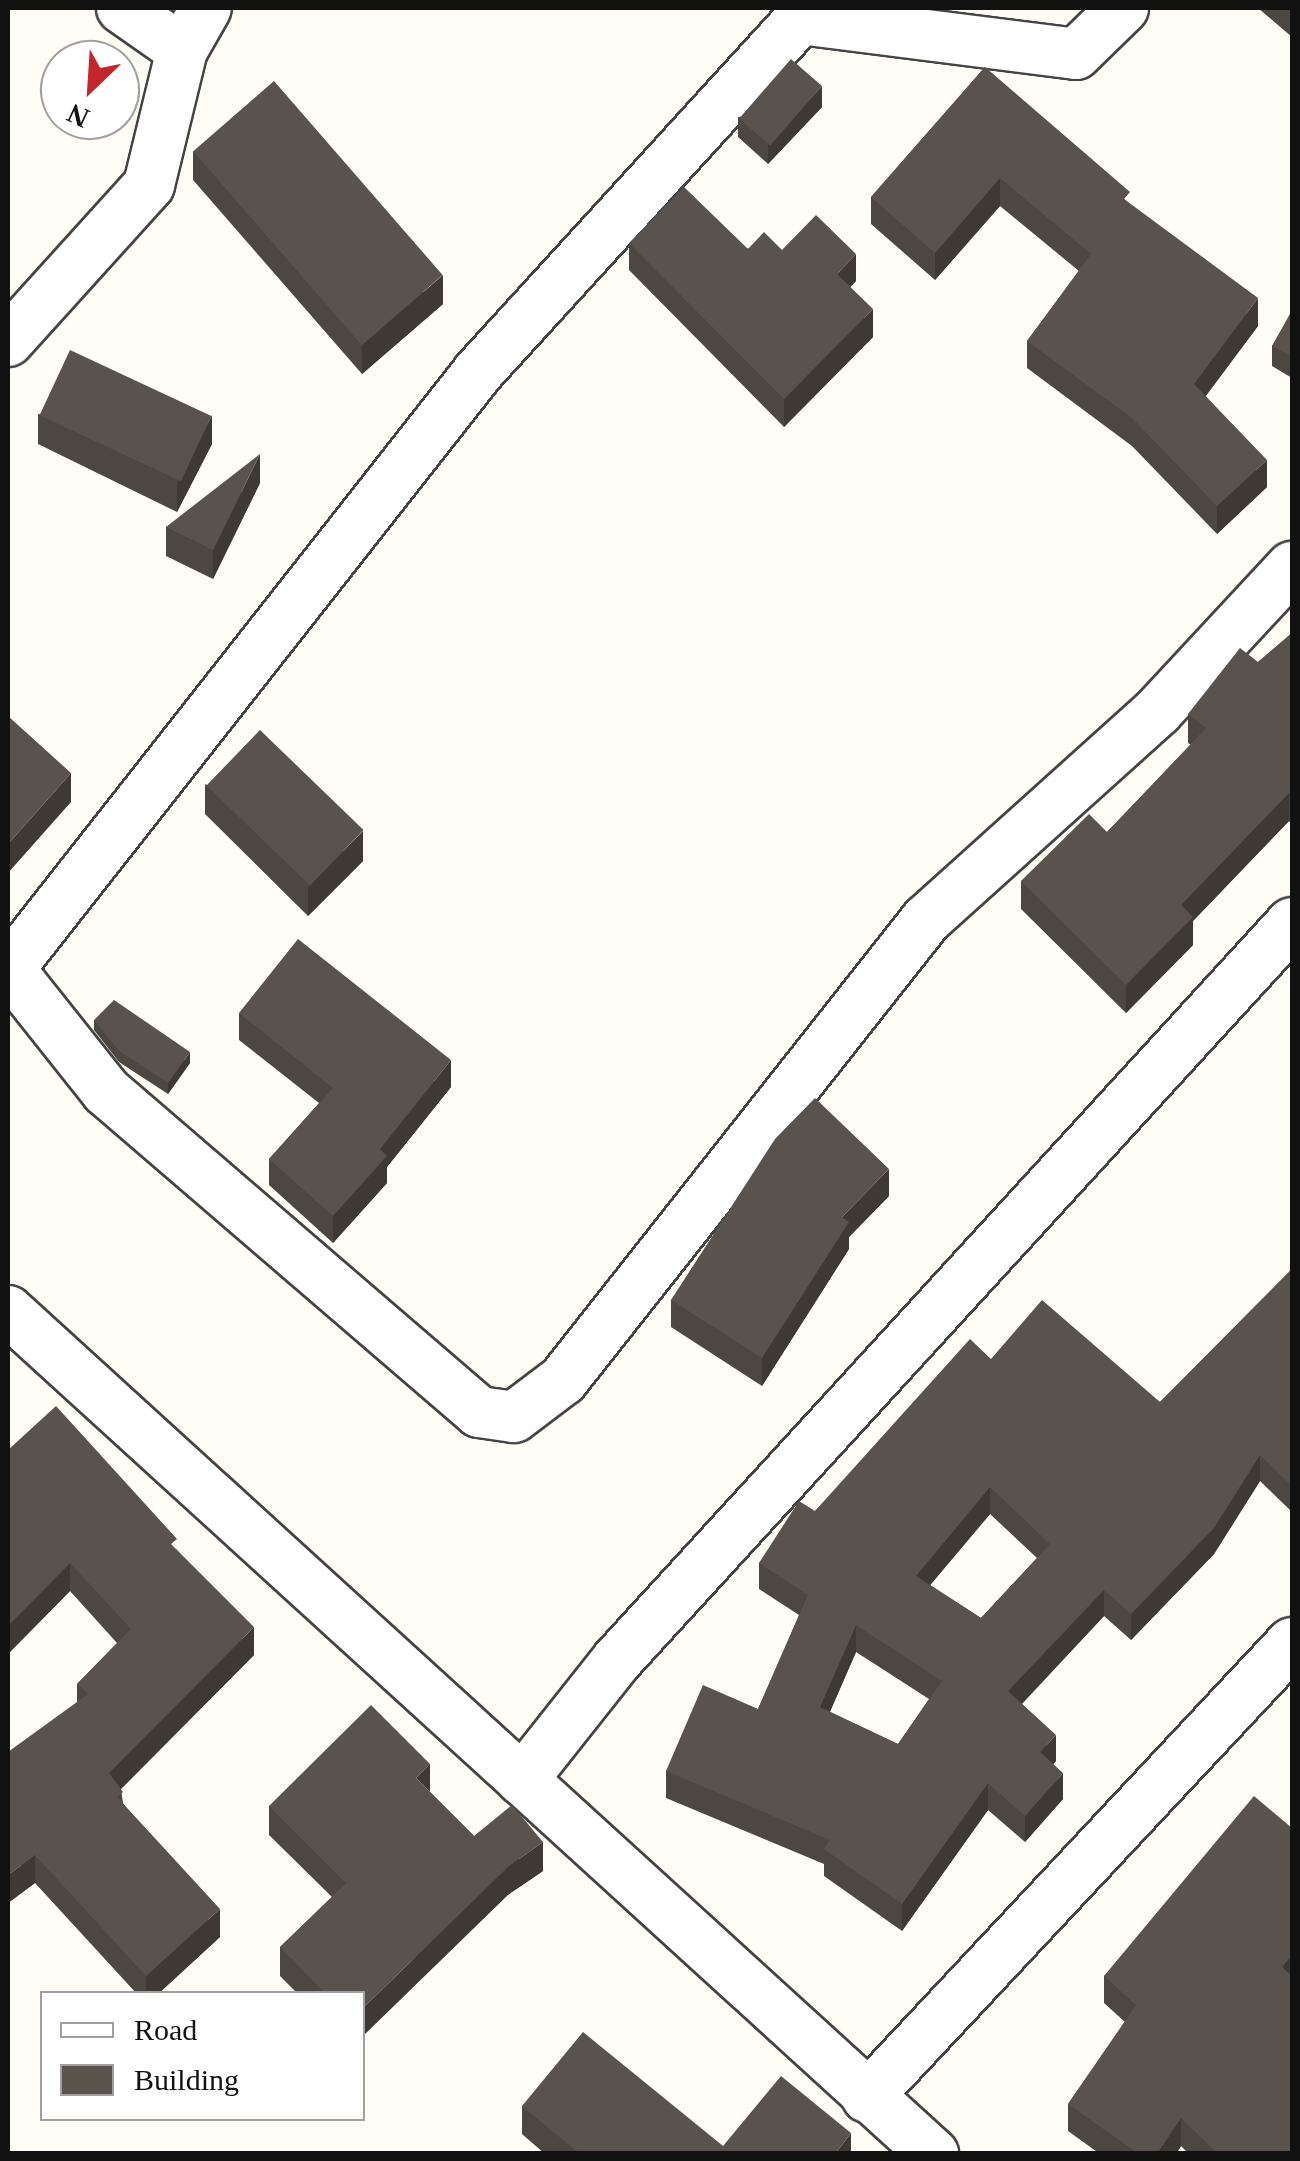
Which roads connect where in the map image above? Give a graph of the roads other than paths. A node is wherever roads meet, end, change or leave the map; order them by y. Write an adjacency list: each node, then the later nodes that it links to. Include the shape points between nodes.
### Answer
1 (122, 8): 3 (street)
2 (1123, 8): 7 (street, via 1076,54 800,19 478,372)
3 (194, 28): 4 (street, via 149,185)
4 (8, 342)
5 (1292, 568): 7 (street, via 1158,712 926,920 563,1380 514,1416 478,1412 106,1092)
6 (1292, 923): 10 (street, via 618,1659)
7 (8, 969)
8 (8, 1311): 10 (street)
9 (1292, 1643): 11 (street)
10 (522, 1780): 11 (street)
11 (866, 2097): 12 (street)
12 (933, 2154)

